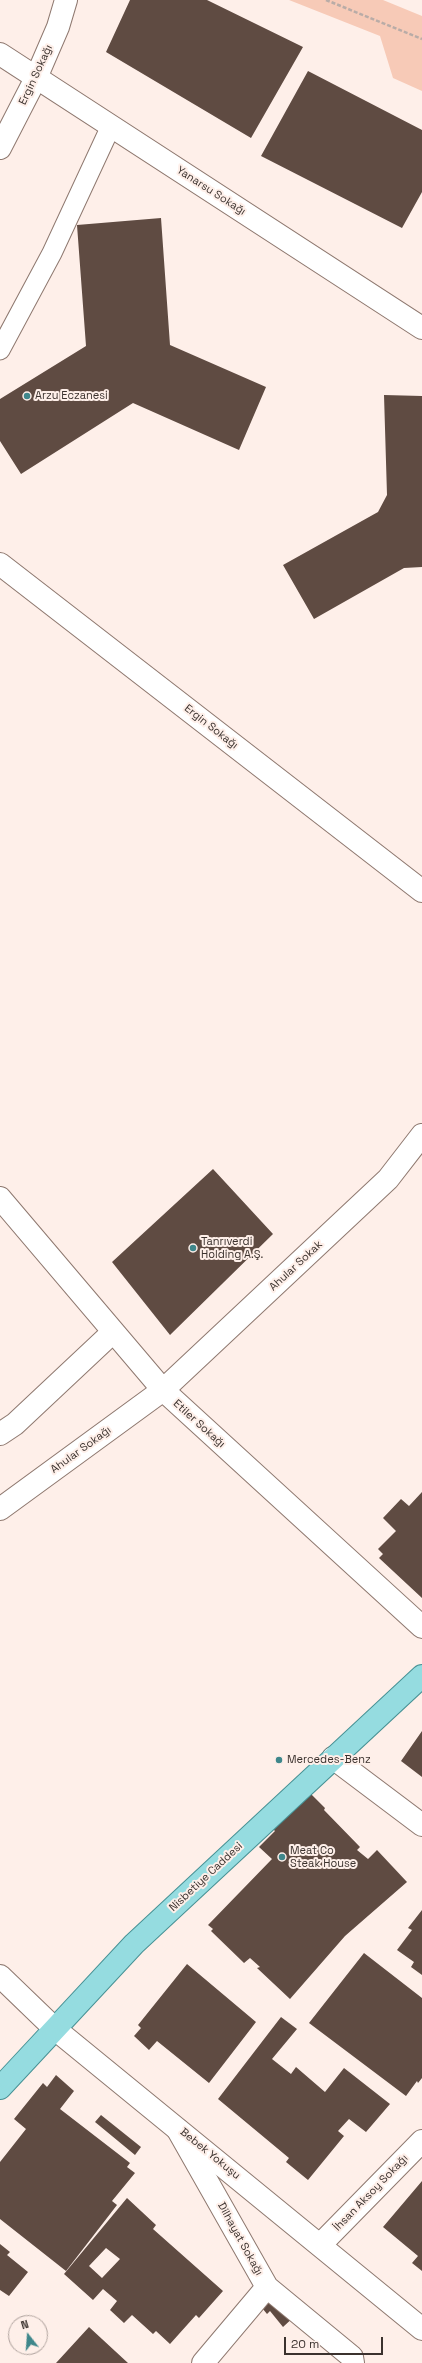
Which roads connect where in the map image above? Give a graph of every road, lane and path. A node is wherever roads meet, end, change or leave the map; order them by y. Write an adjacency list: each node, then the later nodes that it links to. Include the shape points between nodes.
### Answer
1 (66, 0): 5 (street, Ergin Sokağı, via 58,27)
2 (326, 0): 3 (path)
3 (422, 39)
4 (0, 54): 5 (street, Yanarsu Sokağı)
5 (36, 78): 6 (street, Yanarsu Sokağı); 7 (street, Ergin Sokağı)
6 (111, 126): 8 (street, Yanarsu Sokağı); 9 (lane, via 52,253)
7 (0, 148)
8 (422, 328)
9 (0, 350)
10 (0, 564): 11 (street, Ergin Sokağı)
11 (422, 891)
12 (422, 1134): 15 (street, Ahular Sokak, via 388,1179)
13 (0, 1198): 14 (street, Etiler Sokağı)
14 (113, 1332): 15 (street, Etiler Sokağı); 16 (street, via 15,1424)
15 (163, 1390): 17 (street, Ahular Sokağı); 18 (street, Etiler Sokağı)
16 (0, 1434)
17 (0, 1509)
18 (422, 1627)
19 (422, 1676): 20 (main road, Nisbetiye Caddesi)
20 (333, 1758): 21 (street); 23 (main road, Nisbetiye Caddesi, via 134,1944)
21 (422, 1825)
22 (0, 1976): 23 (street, Bebek Yokuşu)
23 (55, 2029): 24 (main road, Nisbetiye Caddesi); 25 (street, Bebek Yokuşu)
24 (0, 2088)
25 (176, 2126): 27 (street, Bebek Yokuşu); 28 (street, Dilhayat Sokağı)
26 (422, 2141): 27 (street, İhsan Aksoy Sokağı)
27 (321, 2244): 29 (street, Bebek Yokuşu)
28 (267, 2287): 30 (street, Dilhayat Sokağı); 31 (street, via 352,2357)
29 (422, 2329)
30 (203, 2363)
31 (353, 2363)

